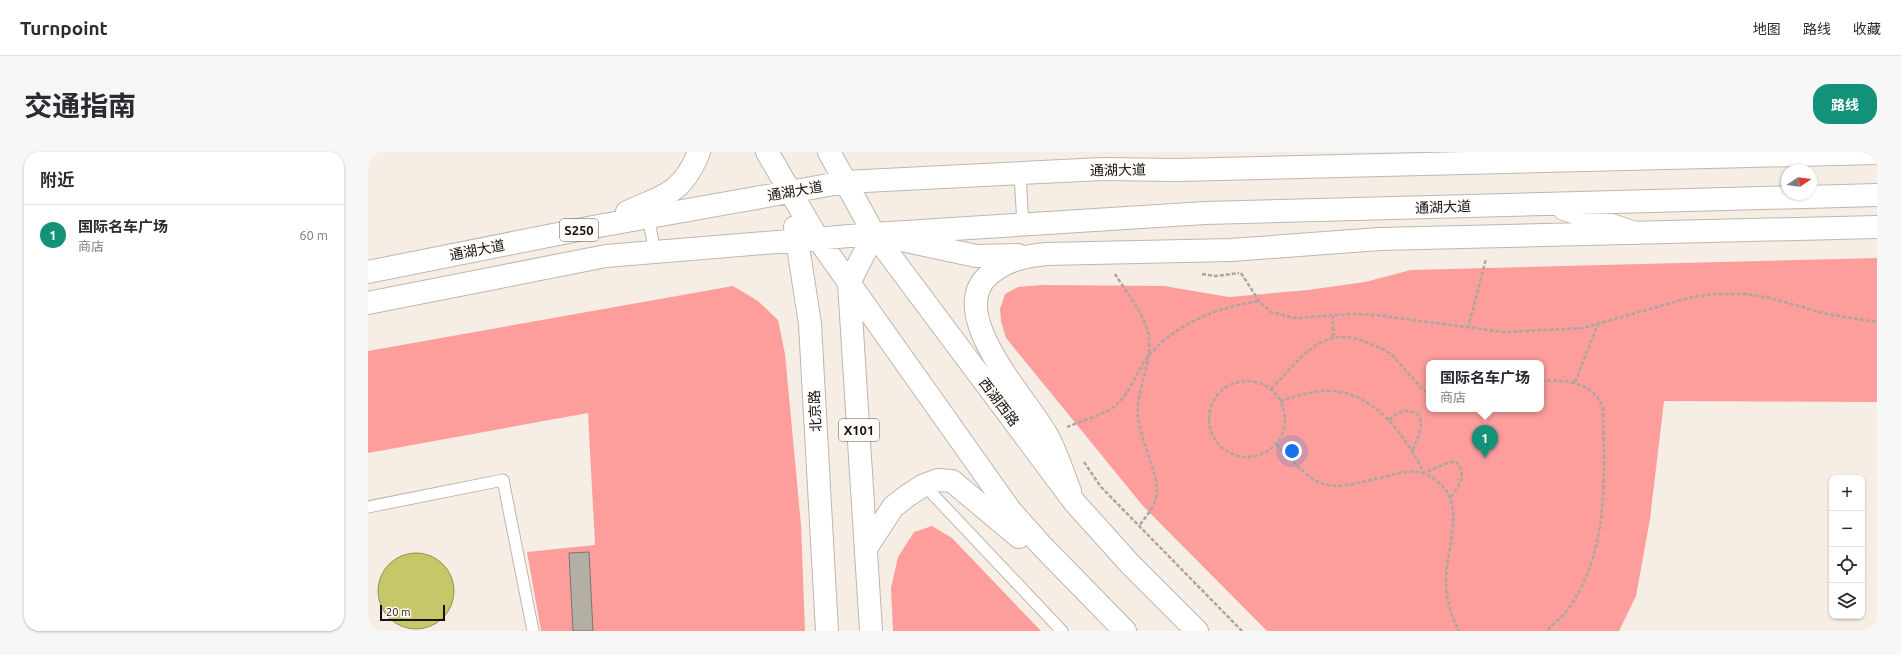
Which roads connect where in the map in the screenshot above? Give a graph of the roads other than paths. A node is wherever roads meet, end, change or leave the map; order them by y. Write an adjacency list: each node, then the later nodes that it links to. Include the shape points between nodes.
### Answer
1 (699, 152): 14 (main road, via 685,180 672,192)
2 (767, 152): 9 (main road)
3 (829, 152): 8 (main road, 西湖西路)
4 (1472, 152): 6 (main road)
5 (1877, 152): 6 (main road, 通湖大道)
6 (1512, 162): 7 (main road, 通湖大道, via 1177,170 1102,169)
7 (1020, 174): 8 (main road, 通湖大道); 13 (lane)
8 (845, 182): 9 (main road, 通湖大道); 17 (main road, 西湖西路)
9 (790, 192): 12 (main road, 通湖大道 / S250); 18 (main road)
10 (1877, 194): 11 (main road, 通湖大道)
11 (1549, 204): 13 (main road, 通湖大道, via 1205,213); 16 (main road)
12 (648, 217): 14 (main road, 通湖大道 / S250); 19 (lane)
13 (1023, 225): 17 (main road, 通湖大道)
14 (593, 227): 21 (main road, 通湖大道 / S250)
15 (1877, 227): 16 (main road)
16 (1635, 233): 20 (main road, via 1380,239 1231,250)
17 (874, 234): 18 (main road, 通湖大道 / S250); 20 (main road, via 976,256); 22 (main road); 25 (main road, 西湖西路)
18 (807, 240): 19 (main road, 通湖大道 / S250); 22 (main road); 30 (main road, 北京路)
19 (655, 252): 23 (main road, 通湖大道 / S250, via 606,256)
20 (1032, 255): 25 (main road, via 1012,260 982,279 976,299 977,318 985,340 1048,437)
21 (368, 272)
22 (849, 283): 27 (main road, X101); 28 (main road, via 1010,510)
23 (368, 303)
24 (924, 485): 27 (main road, via 893,507); 28 (main road, via 938,480 952,481 1020,537); 32 (lane)
25 (1075, 503): 34 (main road, 西湖西路, via 1130,564)
26 (368, 507): 29 (lane, via 503,480)
27 (867, 547): 31 (main road, X101)
28 (1059, 563): 33 (main road)
29 (533, 631)
30 (827, 631)
31 (872, 631)
32 (1062, 631)
33 (1125, 631)
34 (1197, 631)

